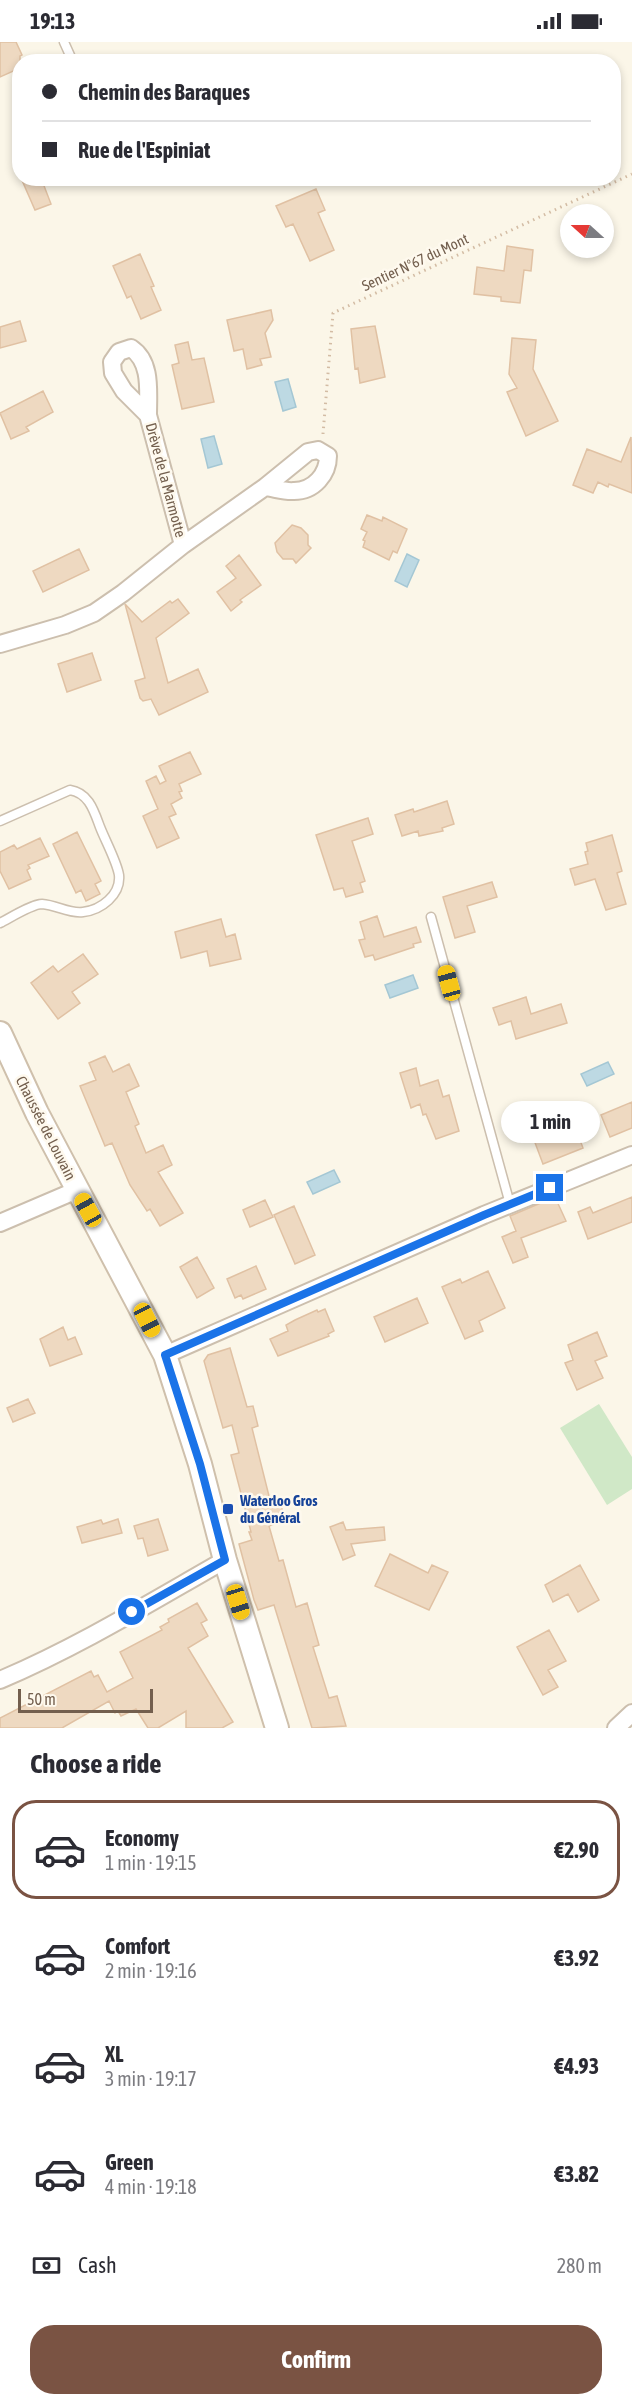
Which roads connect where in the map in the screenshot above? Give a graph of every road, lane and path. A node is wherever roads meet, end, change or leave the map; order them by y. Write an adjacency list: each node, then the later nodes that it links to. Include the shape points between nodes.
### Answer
1 (606, 186): 3 (path, Sentier N°67 du Mont, via 333,313)
2 (148, 415): 5 (street, Drève de la Marmotte)
3 (322, 451): 4 (street, Drève de la Marmotte, via 308,452); 4 (street, via 328,456 328,466 311,486 295,492)
4 (265, 487): 5 (street, Drève de la Marmotte)
5 (183, 545): 6 (street, Drève de la Marmotte, via 94,613)
6 (0, 644)
7 (0, 821): 9 (lane, via 70,790 79,791 95,814 119,875 117,889 105,904 85,912 41,904)
8 (431, 917): 13 (lane)
9 (0, 923)
10 (0, 1033): 12 (main road, Chaussée de Louvain)
11 (632, 1155): 13 (street)
12 (77, 1190): 14 (street); 15 (main road, Chaussée de Louvain)
13 (510, 1204): 15 (street)
14 (0, 1223)
15 (165, 1355): 16 (main road, Chaussée de Louvain)
16 (225, 1560): 17 (street, via 56,1655); 19 (main road, Chaussée de Louvain)
17 (0, 1680)
18 (632, 1713): 20 (street)
19 (277, 1728)
20 (616, 1728)

